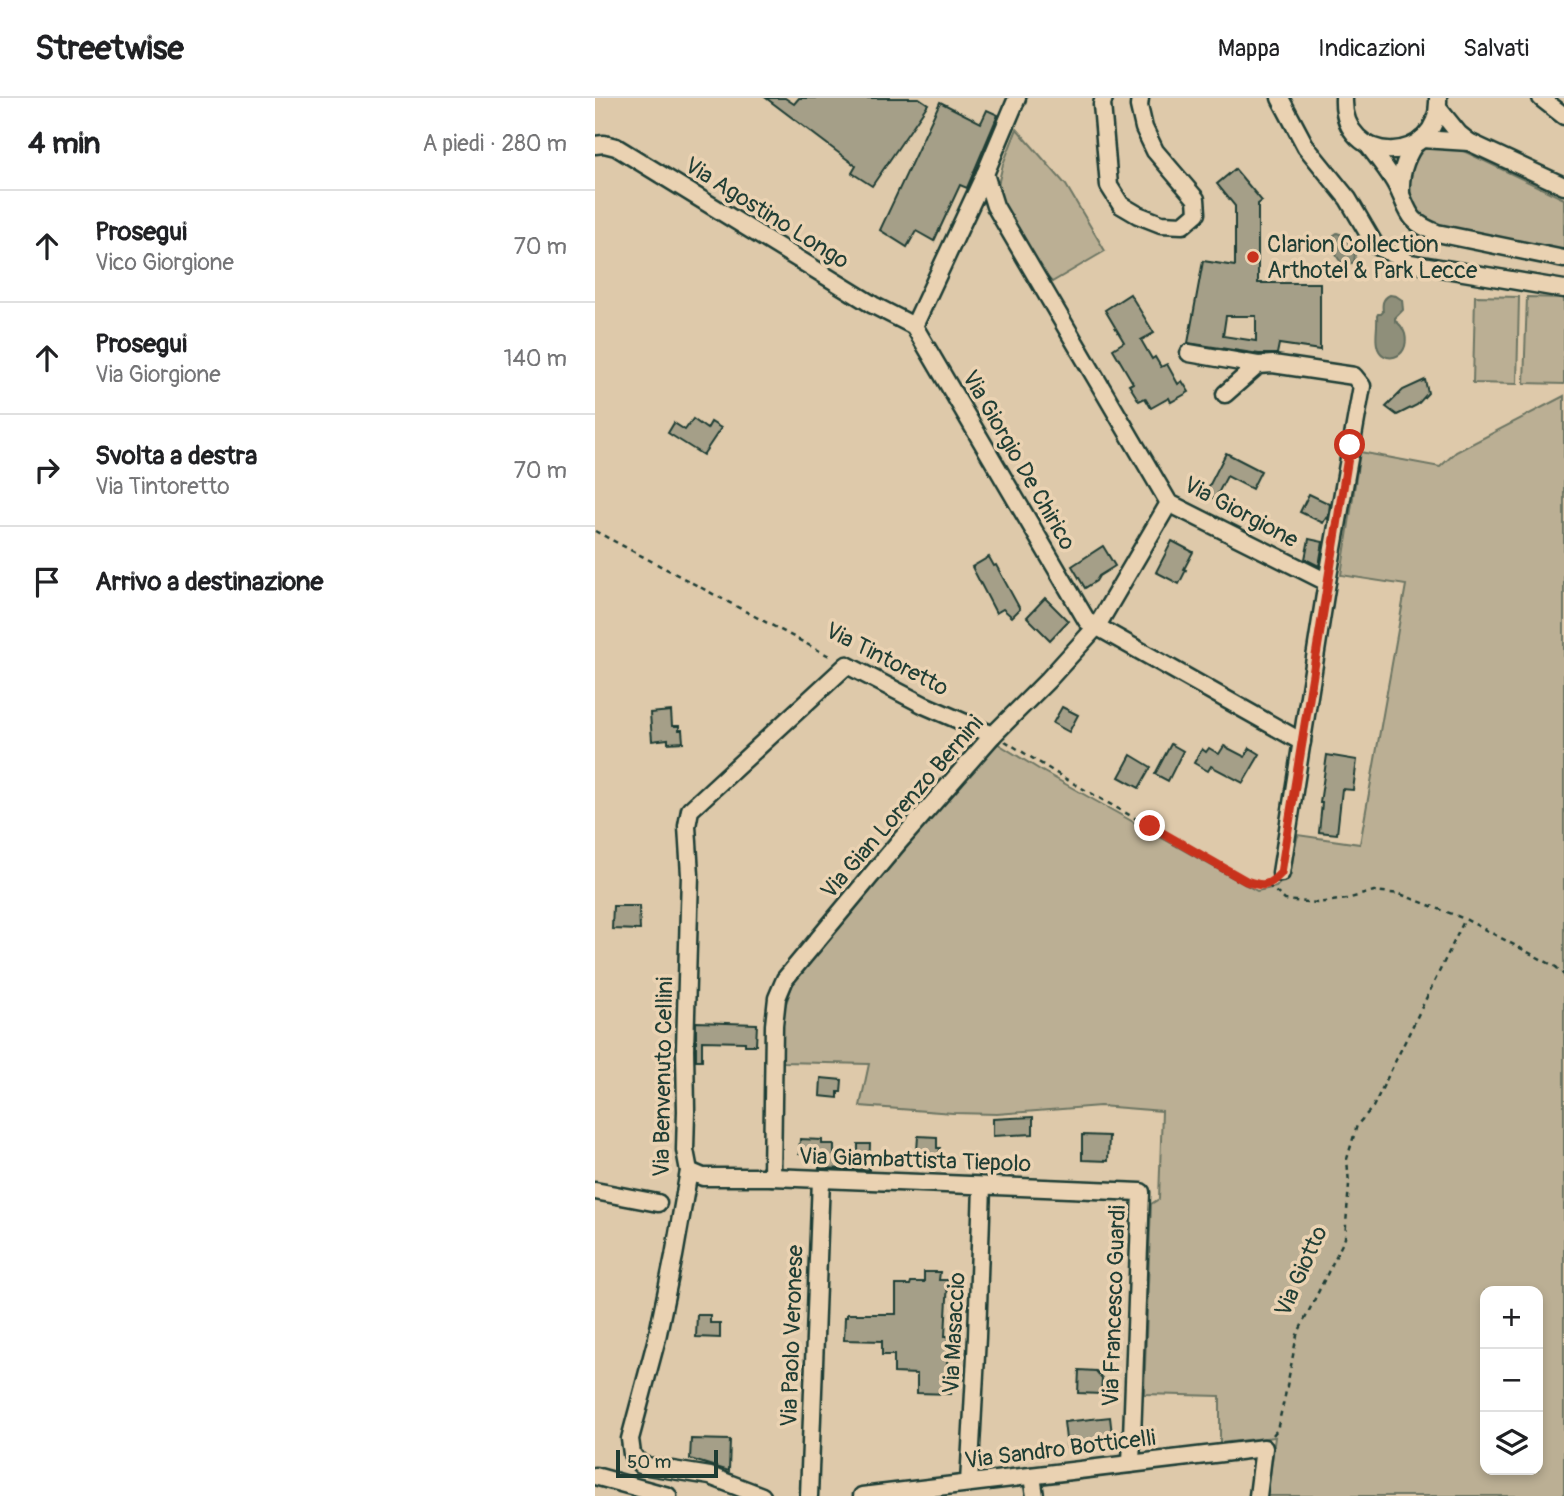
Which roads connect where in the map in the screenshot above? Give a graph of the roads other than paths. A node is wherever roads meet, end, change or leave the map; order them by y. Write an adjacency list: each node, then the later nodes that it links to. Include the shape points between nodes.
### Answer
1 (1017, 98): 15 (street)
2 (1104, 98): 3 (street, via 1109,186 1121,205 1138,215 1161,224 1183,225 1197,213 1196,199 1156,151 1144,128)
3 (1140, 98)
4 (1280, 98): 19 (street, via 1306,147 1348,200 1375,245 1410,263)
5 (1329, 98): 10 (street)
6 (1344, 98): 10 (street)
7 (1541, 98): 9 (street)
8 (1438, 101): 11 (street, via 1433,125); 12 (street)
9 (1564, 116)
10 (1348, 125): 14 (street)
11 (1418, 142): 12 (street); 14 (street, via 1396,150); 17 (street, via 1403,166)
12 (1469, 142): 16 (street)
13 (595, 145): 20 (street, Via Agostino Longo, via 616,147)
14 (1368, 145): 17 (street)
15 (985, 174): 20 (street); 24 (street, Via Giorgione, via 995,206)
16 (1564, 186)
17 (1401, 197): 18 (street, via 1412,218 1426,229)
18 (1564, 259)
19 (1564, 289)
20 (914, 326): 26 (street, Via Giorgio De Chirico, via 1087,621)
21 (1189, 353): 22 (street)
22 (1258, 365): 23 (street); 25 (street, via 1354,376 1362,386)
23 (1225, 394)
24 (1168, 503): 25 (street, Via Giorgione); 26 (street, Via Gian Lorenzo Bernini)
25 (1327, 582): 29 (street)
26 (1097, 626): 28 (street, Via Gian Lorenzo Bernini); 29 (street, Via Giorgio De Chirico)
27 (847, 665): 28 (street, Via Tintoretto); 31 (street, Via Benvenuto Cellini, via 690,810 685,1049)
28 (993, 735): 32 (street, Via Gian Lorenzo Bernini, via 785,979 774,1025)
29 (1301, 742): 30 (street)
30 (1281, 873)
31 (689, 1171): 32 (street, Via Giambattista Tiepolo, via 703,1177); 43 (street, Via Benvenuto Cellini, via 660,1324 631,1440 632,1454 641,1465 709,1476)
32 (772, 1177): 33 (street, Via Giambattista Tiepolo)
33 (821, 1179): 34 (street, Via Giambattista Tiepolo); 44 (street, Via Paolo Veronese)
34 (982, 1185): 36 (street, Via Giambattista Tiepolo); 41 (street, Via Masaccio)
35 (595, 1191): 37 (street)
36 (1141, 1192): 38 (street, Via Francesco Guardi)
37 (658, 1203)
38 (1131, 1464): 40 (street, Via Sandro Botticelli); 47 (street, Via Sandro Botticelli, via 1264,1448)
39 (595, 1476): 42 (street)
40 (1032, 1476): 41 (street, Via Sandro Botticelli); 46 (street)
41 (969, 1483): 45 (street, Via Sandro Botticelli)
42 (668, 1496)
43 (762, 1496)
44 (809, 1496)
45 (862, 1496)
46 (1034, 1496)
47 (1258, 1496)

